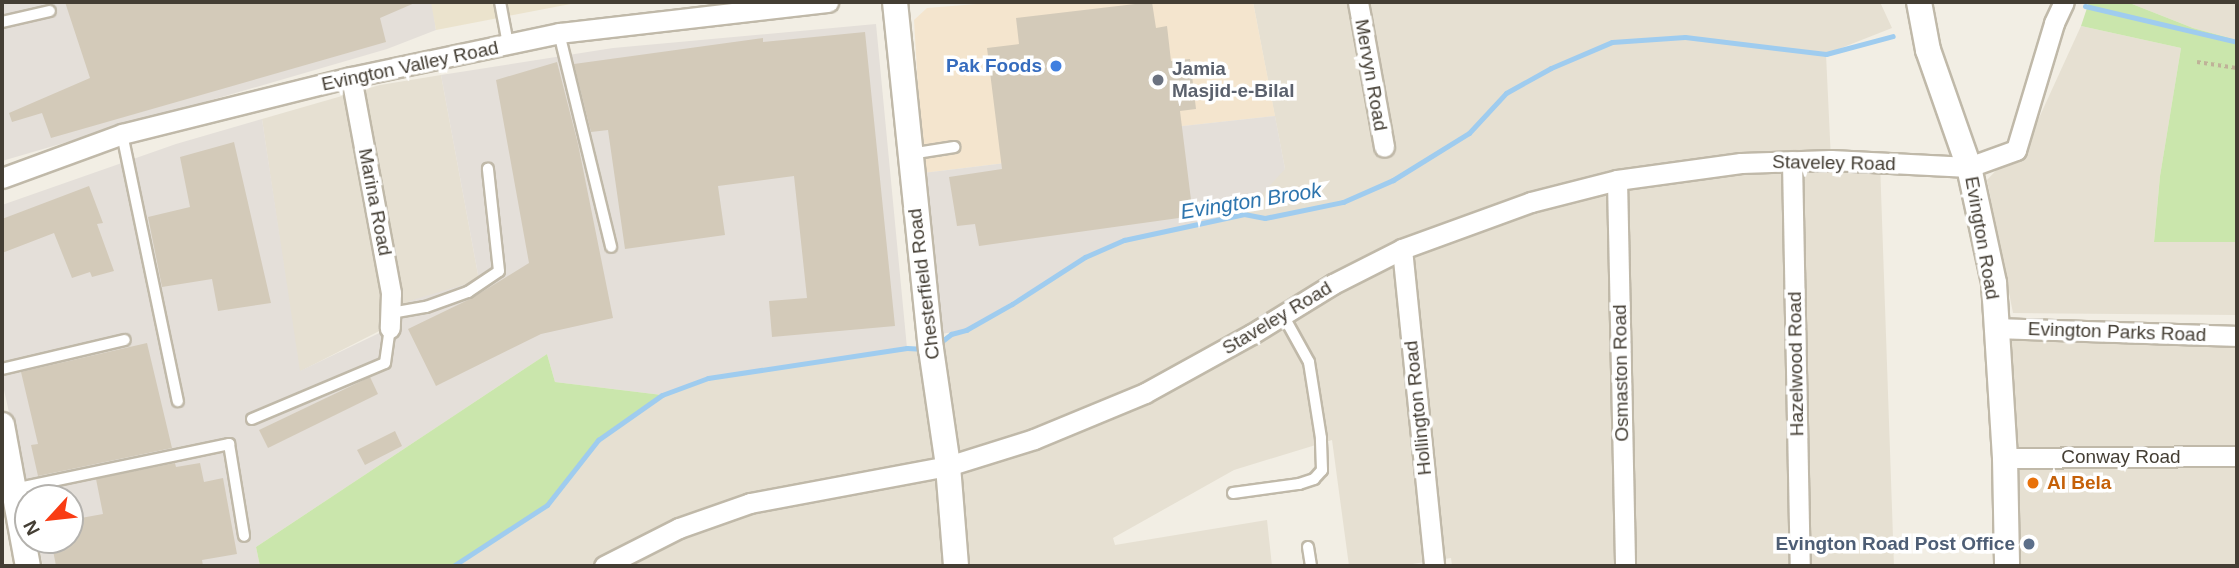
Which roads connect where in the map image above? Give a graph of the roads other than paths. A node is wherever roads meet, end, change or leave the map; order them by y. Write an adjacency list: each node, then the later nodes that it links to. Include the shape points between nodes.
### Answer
1 (500, 2): 11 (lane)
2 (828, 2): 7 (street, Evington Valley Road)
3 (895, 2): 16 (street, Chesterfield Road)
4 (1358, 2): 14 (street, Mervyn Road)
5 (1919, 2): 18 (street, Evington Road, via 1928,50)
6 (2064, 2): 18 (street, via 2016,150)
7 (766, 6): 10 (street, Evington Valley Road)
8 (50, 11): 9 (lane)
9 (2, 22)
10 (559, 33): 11 (street, Evington Valley Road); 22 (lane)
11 (508, 44): 12 (street, Evington Valley Road)
12 (351, 77): 13 (street, Evington Valley Road); 25 (street, Marina Road, via 391,293)
13 (122, 134): 20 (street, Evington Valley Road); 30 (lane)
14 (1384, 147)
15 (954, 148): 16 (lane)
16 (910, 154): 35 (street, Chesterfield Road)
17 (1793, 161): 18 (street, Staveley Road); 21 (street, Staveley Road, via 1741,163); 46 (street, Hazelwood Road)
18 (1969, 167): 26 (street, Evington Road, via 1994,283)
19 (488, 169): 25 (lane, via 499,271 468,292)
20 (2, 178)
21 (1617, 180): 23 (street, Staveley Road, via 1531,202); 45 (street, Osmaston Road)
22 (611, 247)
23 (1402, 249): 24 (street, Staveley Road); 44 (street, Hollington Road)
24 (1283, 315): 35 (street, Staveley Road, via 1145,393 1034,439); 38 (lane, via 1309,362 1322,470 1314,479 1299,484)
25 (390, 320): 31 (lane, via 385,363)
26 (1996, 328): 27 (street, Evington Parks Road); 34 (street, Evington Road)
27 (2237, 336)
28 (125, 341): 29 (lane)
29 (2, 369)
30 (178, 401)
31 (253, 419)
32 (2, 425): 37 (street)
33 (2237, 456): 34 (street, Conway Road)
34 (2005, 458): 47 (street, Evington Road)
35 (948, 466): 41 (street, Staveley Road, via 750,503 679,528); 42 (street, Chesterfield Road)
36 (38, 484): 39 (lane, via 229,444)
37 (14, 489)
38 (1233, 493)
39 (244, 536)
40 (1308, 547): 43 (lane)
41 (604, 566)
42 (956, 566)
43 (1311, 566)
44 (1434, 566)
45 (1625, 566)
46 (1800, 566)
47 (2007, 566)

